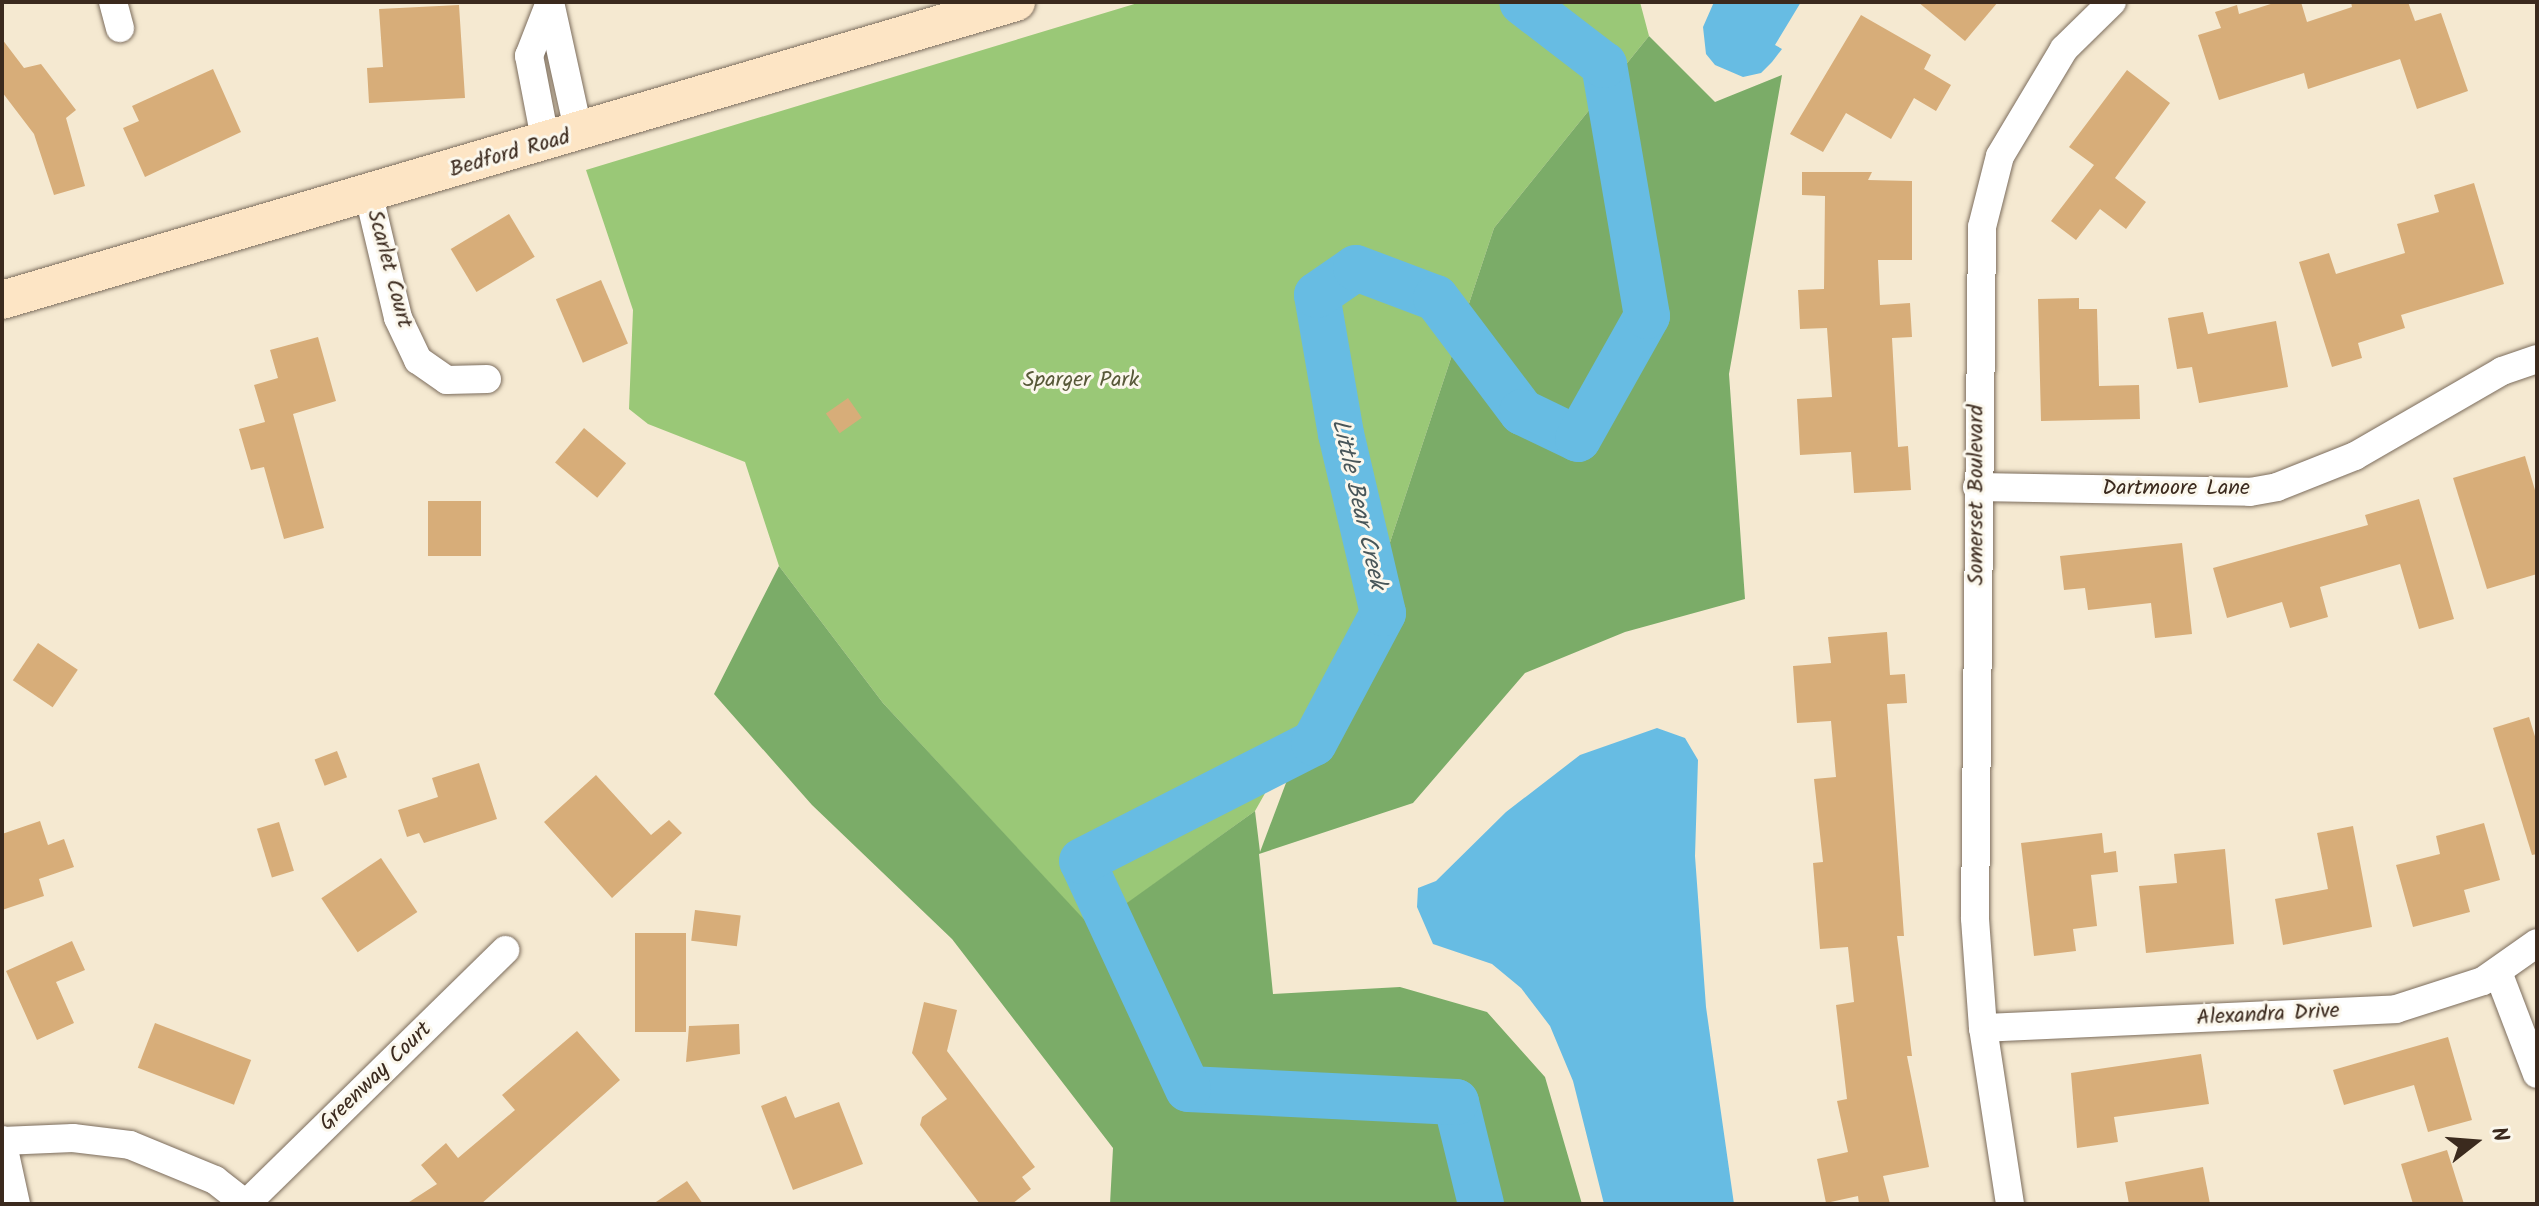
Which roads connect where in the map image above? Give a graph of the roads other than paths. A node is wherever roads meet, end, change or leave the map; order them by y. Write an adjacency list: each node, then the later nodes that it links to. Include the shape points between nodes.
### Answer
1 (550, 2): 4 (street)
2 (1016, 2): 4 (street, Bedford Road)
3 (2112, 2): 9 (street, Somerset Boulevard, via 2064,49 2000,156 1987,192 1977,340)
4 (563, 139): 5 (street, Bedford Road)
5 (369, 196): 6 (street, Bedford Road); 8 (street, Scarlet Court, via 398,318 418,360 447,380)
6 (2, 300)
7 (2537, 359): 9 (street, Dartmoore Lane, via 2502,371 2355,456 2277,487 2250,492)
8 (487, 379)
9 (1977, 487): 13 (street, Somerset Boulevard, via 1975,918)
10 (2537, 943): 12 (street, Alexandra Drive)
11 (505, 950): 17 (street, Greenway Court)
12 (2498, 972): 13 (street, Alexandra Drive, via 2434,1001 2396,1009); 14 (street)
13 (1983, 1028): 18 (street, Somerset Boulevard)
14 (2537, 1074)
15 (2, 1141): 16 (street); 17 (street, via 73,1138 130,1145 215,1180)
16 (16, 1204)
17 (246, 1204)
18 (2010, 1204)

